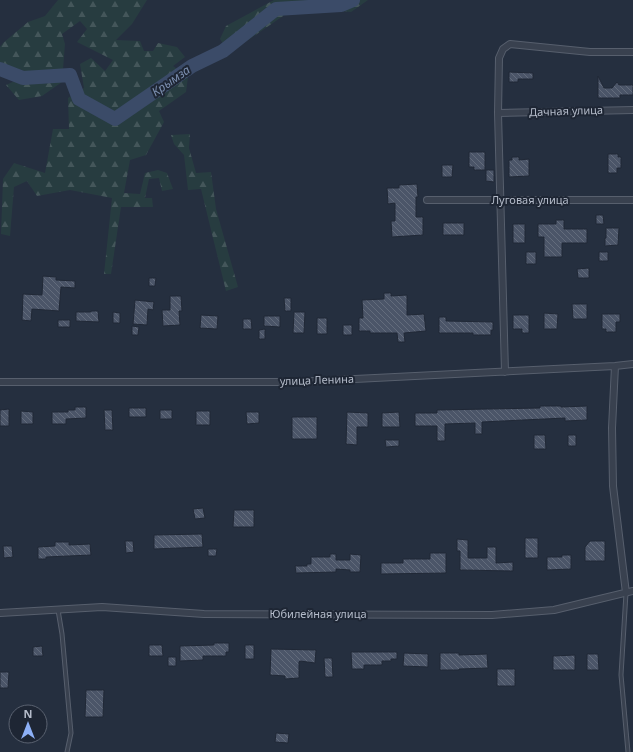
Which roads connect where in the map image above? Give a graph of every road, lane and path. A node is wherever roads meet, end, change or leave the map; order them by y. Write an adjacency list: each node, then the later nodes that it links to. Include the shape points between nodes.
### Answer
1 (633, 52): 3 (street, via 590,52 510,44 503,49 499,58)
2 (633, 110): 3 (street, Дачная улица)
3 (498, 113): 5 (street)
4 (427, 200): 5 (street, Луговая улица)
5 (501, 200): 6 (street, Луговая улица); 9 (street)
6 (633, 200)
7 (633, 364): 8 (street, улица Ленина)
8 (615, 366): 9 (street, улица Ленина); 12 (street, via 613,486)
9 (505, 372): 10 (street, улица Ленина, via 295,382)
10 (0, 382)
11 (633, 591): 12 (street, Юбилейная улица)
12 (626, 593): 13 (street, Юбилейная улица, via 554,610 492,616 204,614 102,608); 16 (lane, via 621,675)
13 (58, 610): 14 (street, Юбилейная улица); 15 (lane, via 71,733)
14 (0, 613)
15 (67, 752)
16 (628, 752)

